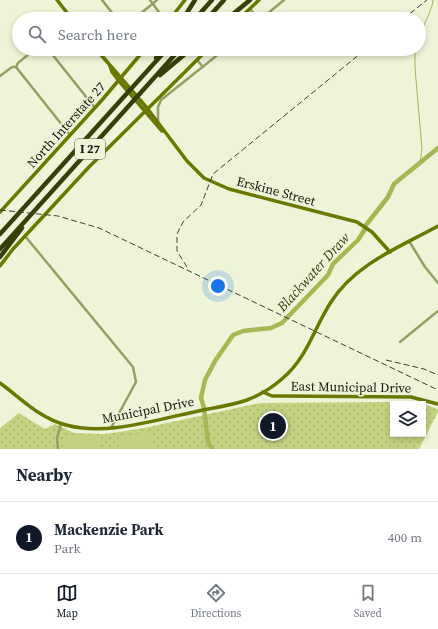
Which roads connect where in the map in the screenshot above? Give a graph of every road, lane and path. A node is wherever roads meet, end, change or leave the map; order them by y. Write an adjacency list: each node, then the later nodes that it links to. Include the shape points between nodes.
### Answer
1 (56, 0): 14 (street)
2 (102, 0): 15 (street)
3 (150, 0): 12 (street)
4 (157, 0): 12 (street)
5 (185, 0): 18 (street)
6 (195, 0): 19 (highway)
7 (212, 0): 20 (highway)
8 (224, 0): 21 (highway)
9 (250, 0): 22 (highway)
10 (259, 0): 13 (street)
11 (284, 0): 25 (street)
12 (153, 4): 16 (street); 17 (street)
13 (250, 9): 23 (street); 24 (street)
14 (66, 12)
15 (111, 12)
16 (143, 12)
17 (159, 12)
18 (176, 12)
19 (187, 12)
20 (201, 12)
21 (213, 12)
22 (235, 12)
23 (247, 12)
24 (252, 12)
25 (269, 12)
26 (26, 56): 39 (street)
27 (54, 56): 45 (street)
28 (102, 56): 37 (street, Erskine Street)
29 (138, 56): 42 (street, North Interstate 27)
30 (157, 56): 40 (highway)
31 (161, 56): 40 (highway, I 27)
32 (174, 56): 44 (highway, I 27)
33 (183, 56): 44 (highway)
34 (201, 56): 36 (street)
35 (216, 56): 38 (street)
36 (197, 60): 38 (street); 46 (street)
37 (110, 66): 42 (street, Erskine Street); 43 (street, Erskine Street)
38 (203, 66): 48 (street, via 161,100 158,107)
39 (16, 67): 41 (street); 50 (street)
40 (147, 71): 54 (highway, I 27)
41 (0, 76)
42 (122, 77): 43 (street, North Interstate 27); 46 (street, Erskine Street)
43 (119, 81): 45 (street, North Interstate 27); 47 (street, Erskine Street)
44 (141, 92): 51 (highway, I 27)
45 (95, 108): 50 (street, North Interstate 27)
46 (147, 108): 47 (street); 48 (street, Erskine Street)
47 (144, 112): 49 (street, Erskine Street); 55 (street)
48 (158, 123): 49 (street, Erskine Street)
49 (166, 134): 58 (street, Erskine Street, via 193,168 214,184 357,222 372,232)
50 (70, 136): 52 (street, North Interstate 27)
51 (48, 196): 57 (highway, I 27); 59 (highway)
52 (0, 212)
53 (438, 226): 56 (street, Municipal Drive)
54 (0, 233)
55 (25, 236): 60 (street); 68 (street, via 133,367 136,382)
56 (409, 241): 58 (street, Municipal Drive); 61 (street)
57 (0, 249)
58 (390, 252): 65 (street, Municipal Drive, via 366,266 342,287 327,309 300,360 284,378)
59 (0, 257)
60 (0, 266)
61 (438, 283)
62 (438, 311): 63 (street)
63 (400, 342)
64 (0, 383): 67 (street, Municipal Drive, via 32,409)
65 (263, 392): 66 (street, East Municipal Drive, via 272,396 411,398); 68 (street, Municipal Drive, via 244,401)
66 (438, 404)
67 (61, 424): 68 (street, Municipal Drive, via 82,429); 69 (street, via 57,434)
68 (111, 428)
69 (58, 449)

